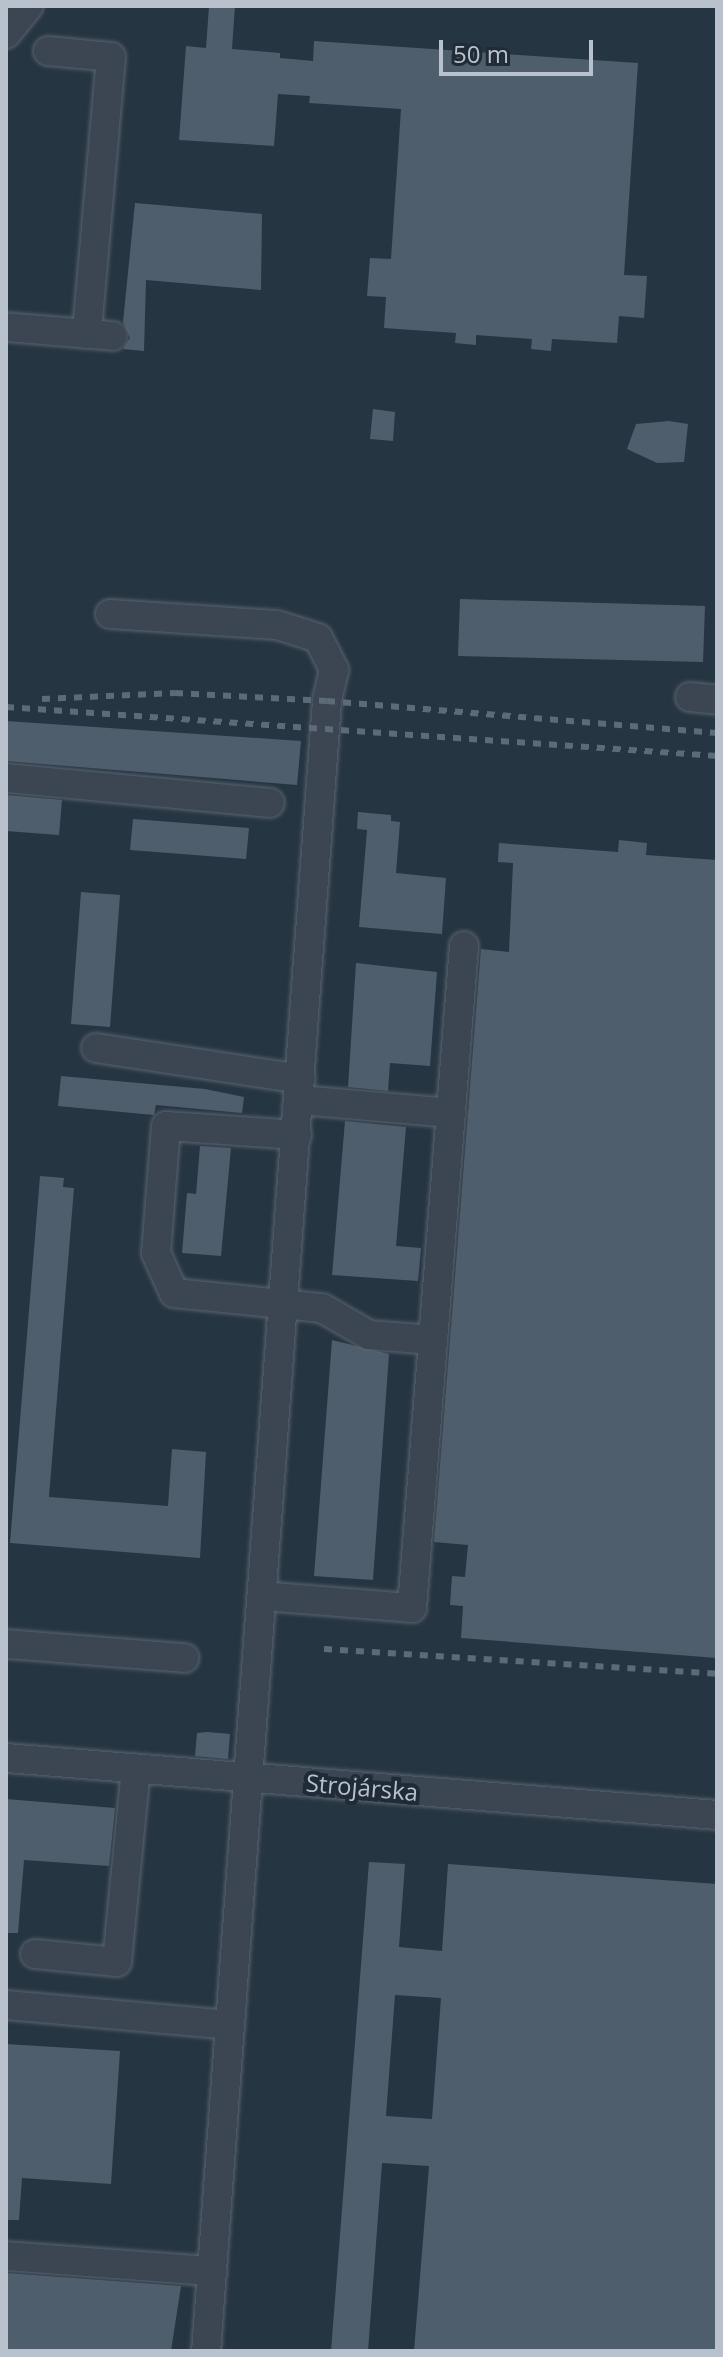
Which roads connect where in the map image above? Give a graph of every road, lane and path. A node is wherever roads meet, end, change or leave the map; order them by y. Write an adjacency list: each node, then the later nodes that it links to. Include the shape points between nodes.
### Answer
1 (29, 6): 2 (street)
2 (6, 34)
3 (48, 51): 4 (street, via 111,57 100,335)
4 (6, 327)
5 (110, 614): 10 (street, via 277,625 318,638 334,670)
6 (6, 778): 7 (street)
7 (270, 803)
8 (464, 946): 11 (street)
9 (96, 1048): 10 (street)
10 (300, 1090): 11 (street); 12 (street)
11 (451, 1113): 14 (street)
12 (297, 1135): 13 (street); 13 (street, via 166,1126 156,1253 174,1293)
13 (285, 1304): 14 (street, via 322,1308 369,1335); 15 (street)
14 (433, 1340): 15 (street, via 412,1608)
15 (262, 1596): 20 (street)
16 (6, 1644): 17 (street)
17 (184, 1658)
18 (6, 1758): 19 (street, Strojárska)
19 (136, 1769): 20 (street, Strojárska); 22 (street, via 117,1962)
20 (247, 1777): 21 (street, Strojárska); 24 (street)
21 (717, 1815)
22 (35, 1954)
23 (6, 2005): 24 (street)
24 (229, 2025): 26 (street)
25 (6, 2256): 26 (street)
26 (212, 2271): 27 (street)
27 (206, 2351)

